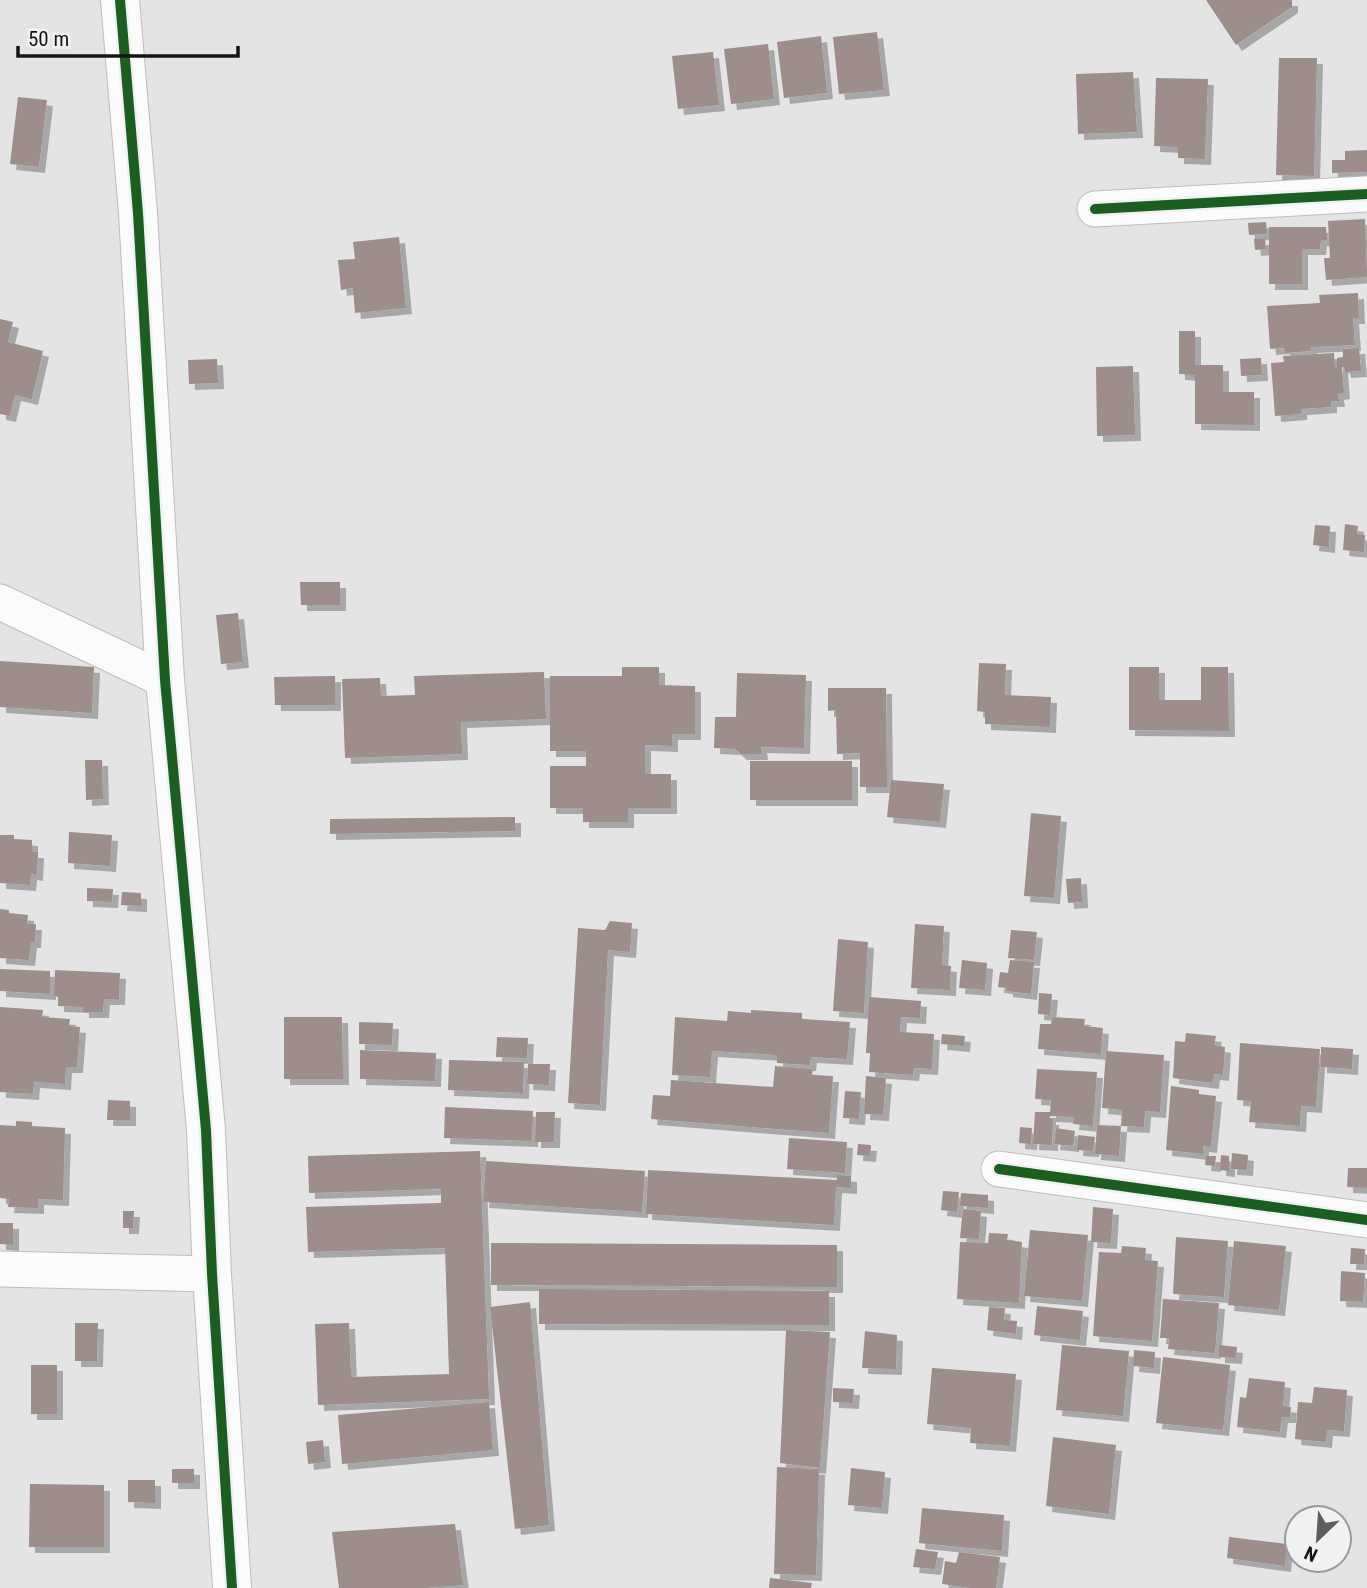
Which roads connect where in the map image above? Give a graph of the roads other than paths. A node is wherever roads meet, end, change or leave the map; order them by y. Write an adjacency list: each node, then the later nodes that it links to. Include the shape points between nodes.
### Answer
1 (120, 0): 5 (street, via 138,213)
2 (1367, 194): 3 (street)
3 (1095, 209)
4 (0, 602): 5 (street)
5 (164, 680): 9 (street, via 206,1130)
6 (999, 1169): 7 (street)
7 (1367, 1220)
8 (0, 1269): 9 (street)
9 (212, 1274): 10 (street)
10 (232, 1588)

